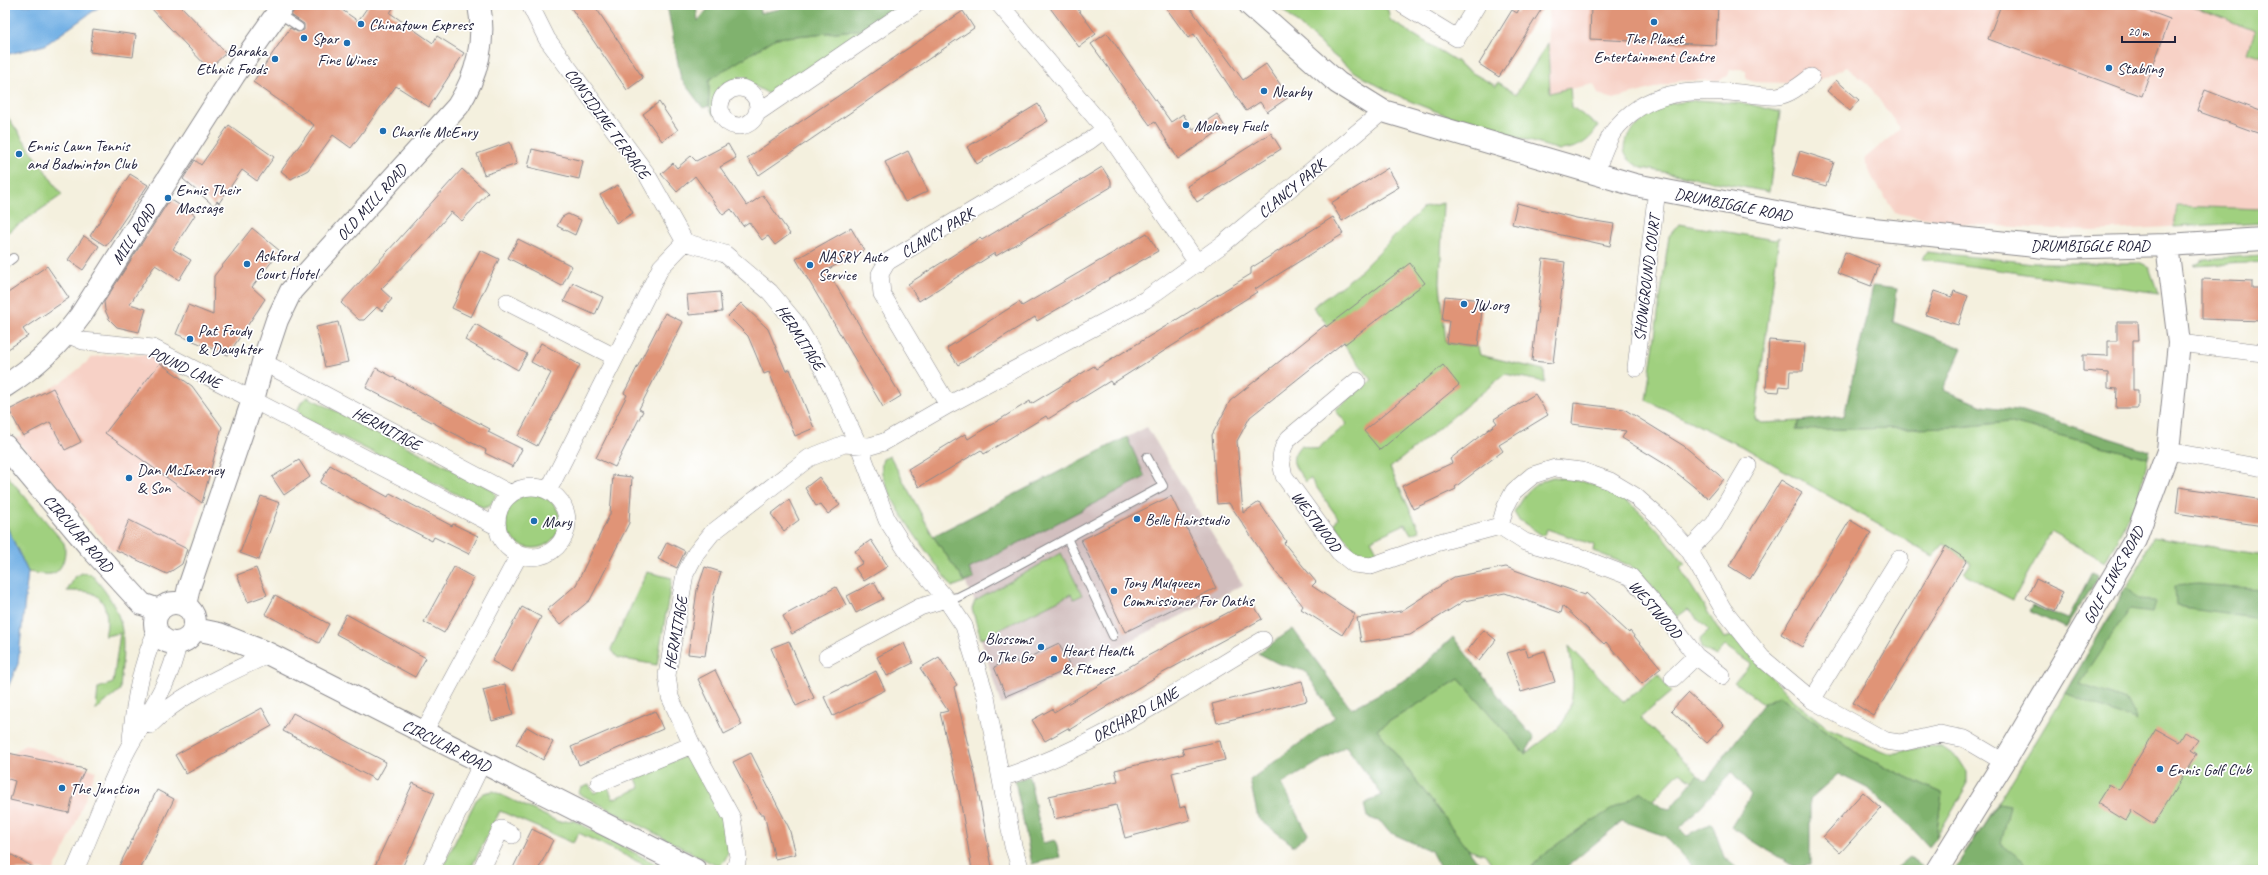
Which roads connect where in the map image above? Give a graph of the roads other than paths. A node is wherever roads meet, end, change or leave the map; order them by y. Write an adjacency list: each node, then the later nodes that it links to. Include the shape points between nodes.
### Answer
1 (479, 5): 27 (street, OLD MILL ROAD, via 481,36 478,66 469,89 458,106 291,291 277,320)
2 (530, 5): 17 (street, CONSIDINE TERRACE, via 547,39 646,173)
3 (915, 5): 11 (street, via 776,101)
4 (1000, 5): 13 (street)
5 (1250, 5): 12 (street, DRUMBIGGLE ROAD, via 1338,83)
6 (1403, 5): 7 (street, via 1457,38)
7 (1476, 5)
8 (280, 9): 9 (lane); 23 (street, MILL ROAD, via 234,75)
9 (299, 27)
10 (1811, 76): 14 (street, via 1801,86 1778,96 1715,91 1680,93 1649,100 1628,114 1612,134)
11 (756, 105)
12 (1383, 111): 14 (street, DRUMBIGGLE ROAD); 21 (street, CLANCY PARK)
13 (1105, 128): 21 (street); 32 (street, CLANCY PARK, via 1089,141 887,262 880,274 882,294)
14 (1595, 174): 15 (street, DRUMBIGGLE ROAD)
15 (1656, 189): 18 (street, DRUMBIGGLE ROAD, via 1854,227 2054,248); 28 (street, SHOWGROUND COURT)
16 (2263, 239): 18 (street, DRUMBIGGLE ROAD)
17 (685, 242): 26 (street, via 661,267); 34 (street, HERMITAGE, via 725,254 770,292 795,322 823,369)
18 (2167, 245): 24 (street, GOLF LINKS ROAD)
19 (13, 258): 20 (lane)
20 (5, 264)
21 (1198, 264): 32 (street, CLANCY PARK, via 1145,300)
22 (507, 302): 26 (street)
23 (67, 334): 30 (street, MILL ROAD, via 44,359); 31 (street, POUND LANE, via 83,341 153,348)
24 (2179, 343): 25 (street); 35 (street, GOLF LINKS ROAD)
25 (2263, 353)
26 (614, 357): 39 (street)
27 (263, 362): 31 (street, OLD MILL ROAD); 40 (street, HERMITAGE)
28 (1636, 368)
29 (1357, 381): 42 (street, WESTWOOD, via 1281,447 1280,462 1284,476 1339,552 1354,564 1371,566 1436,542)
30 (5, 386)
31 (253, 400): 41 (street); 48 (street, OLD MILL ROAD)
32 (948, 405): 34 (street, CLANCY PARK, via 884,442)
33 (5, 446): 49 (street, CIRCULAR ROAD, via 89,546 142,604)
34 (859, 446): 47 (street, HERMITAGE, via 887,520 908,553); 63 (street, HERMITAGE, via 844,444 809,458 712,533 696,554 685,574 667,675 670,697)
35 (2168, 451): 38 (street); 64 (street, GOLF LINKS ROAD, via 2135,540)
36 (1147, 457): 43 (lane, via 1163,486)
37 (1748, 466): 44 (street, via 1714,524)
38 (2263, 468)
39 (548, 491): 40 (street, via 531,487); 45 (street, via 559,500 566,514 565,537 552,552 537,557)
40 (511, 494): 41 (street, via 498,512)
41 (496, 526): 45 (street, via 500,538 508,548)
42 (1500, 526): 44 (street, via 1505,508 1514,491 1533,475 1556,468 1582,471 1610,481 1635,496 1661,519); 56 (street, WESTWOOD, via 1525,542 1579,557 1631,577)
43 (1067, 538): 47 (lane, via 970,591); 52 (lane)
44 (1689, 550): 60 (street, via 1723,609 1762,658)
45 (519, 555): 61 (street)
46 (1900, 559): 60 (street)
47 (946, 599): 57 (street, via 920,607); 66 (street, via 964,626 984,690)
48 (185, 605): 49 (street, via 171,604); 50 (street, via 192,612 195,620)
49 (159, 610): 51 (street, via 155,616)
50 (194, 629): 54 (street, via 188,639); 55 (street, CIRCULAR ROAD, via 219,634)
51 (156, 632): 54 (street, via 165,642); 62 (street, via 146,653 136,695)
52 (1114, 636)
53 (1263, 640): 66 (street, ORCHARD LANE, via 1129,719 1037,767)
54 (178, 644): 62 (street, via 174,664 160,697)
55 (269, 654): 61 (street, CIRCULAR ROAD); 62 (street, via 221,676 166,709)
56 (1696, 656): 58 (street, WESTWOOD); 59 (street)
57 (827, 657)
58 (1722, 676)
59 (1673, 678)
60 (1812, 700): 64 (street, via 1886,741 1900,743 1940,734 1965,739)
61 (423, 734): 65 (street, CIRCULAR ROAD)
62 (130, 745): 69 (street)
63 (692, 745): 67 (street); 73 (street, HERMITAGE, via 732,818 738,857)
64 (2004, 762): 75 (street, GOLF LINKS ROAD)
65 (482, 763): 70 (street); 72 (street, CIRCULAR ROAD)
66 (1002, 778): 74 (street, via 1013,846)
67 (599, 783)
68 (512, 835): 71 (street, via 501,830)
69 (75, 870)
70 (430, 870)
71 (481, 870)
72 (695, 870)
73 (735, 870)
74 (1021, 870)
75 (1937, 870)

